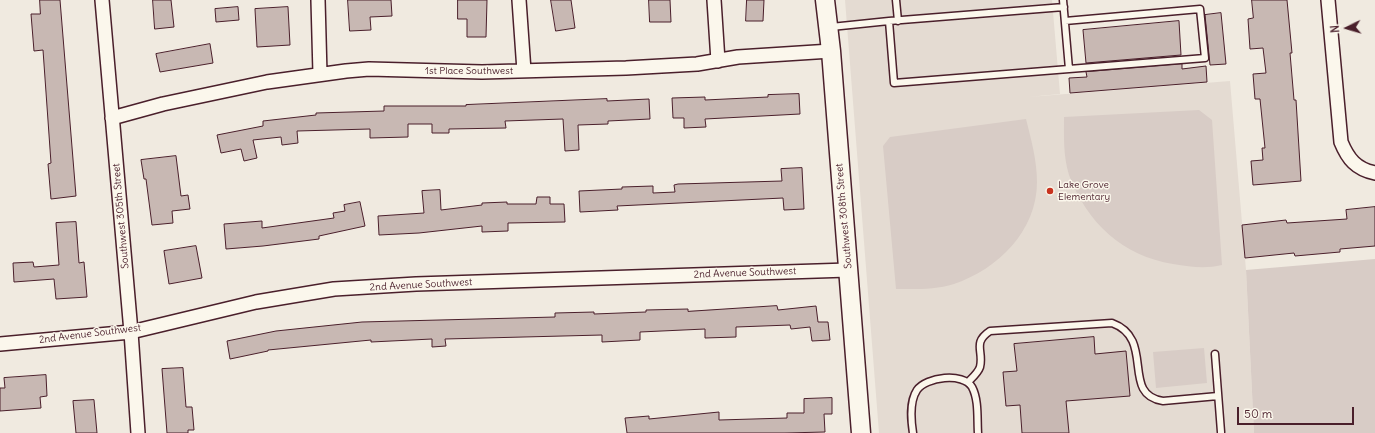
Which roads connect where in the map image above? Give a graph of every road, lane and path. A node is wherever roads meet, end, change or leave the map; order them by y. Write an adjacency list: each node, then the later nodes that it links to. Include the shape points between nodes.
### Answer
1 (102, 0): 19 (street, Southwest 305th Street)
2 (318, 0): 18 (street)
3 (518, 0): 17 (street)
4 (714, 0): 15 (street)
5 (825, 0): 13 (street, Southwest 308th Street)
6 (896, 0): 11 (lane)
7 (1063, 0): 9 (lane)
8 (1328, 0): 20 (street, via 1341,142 1351,161)
9 (1064, 7): 11 (lane); 12 (lane)
10 (889, 21): 11 (lane); 13 (lane); 16 (lane, via 894,83)
11 (898, 21)
12 (1065, 21): 16 (lane); 16 (lane, via 1200,9 1204,58)
13 (827, 27): 14 (street, Southwest 308th Street)
14 (831, 51): 15 (street, 1st Place Southwest, via 738,57); 21 (street, Southwest 308th Street)
15 (718, 61): 17 (street, 1st Place Southwest, via 674,66)
16 (1069, 69)
17 (524, 71): 18 (street, 1st Place Southwest, via 369,70)
18 (320, 74): 19 (street, 1st Place Southwest, via 225,90)
19 (112, 118): 22 (street, Southwest 305th Street)
20 (1375, 173)
21 (848, 270): 22 (street, 2nd Avenue Southwest, via 334,289 256,302); 29 (street, Southwest 308th Street)
22 (131, 332): 23 (street, 2nd Avenue Southwest); 28 (street, Southwest 305th Street)
23 (0, 344)
24 (1215, 354): 26 (lane)
25 (968, 382): 26 (lane, via 980,366 981,341 990,332 1112,323 1124,328 1132,339 1141,386 1150,397 1163,401); 30 (lane, via 959,378 928,381 917,390 912,410); 31 (lane, via 974,393)
26 (1218, 396): 27 (lane)
27 (1221, 432)
28 (138, 433)
29 (861, 433)
30 (913, 433)
31 (978, 433)

